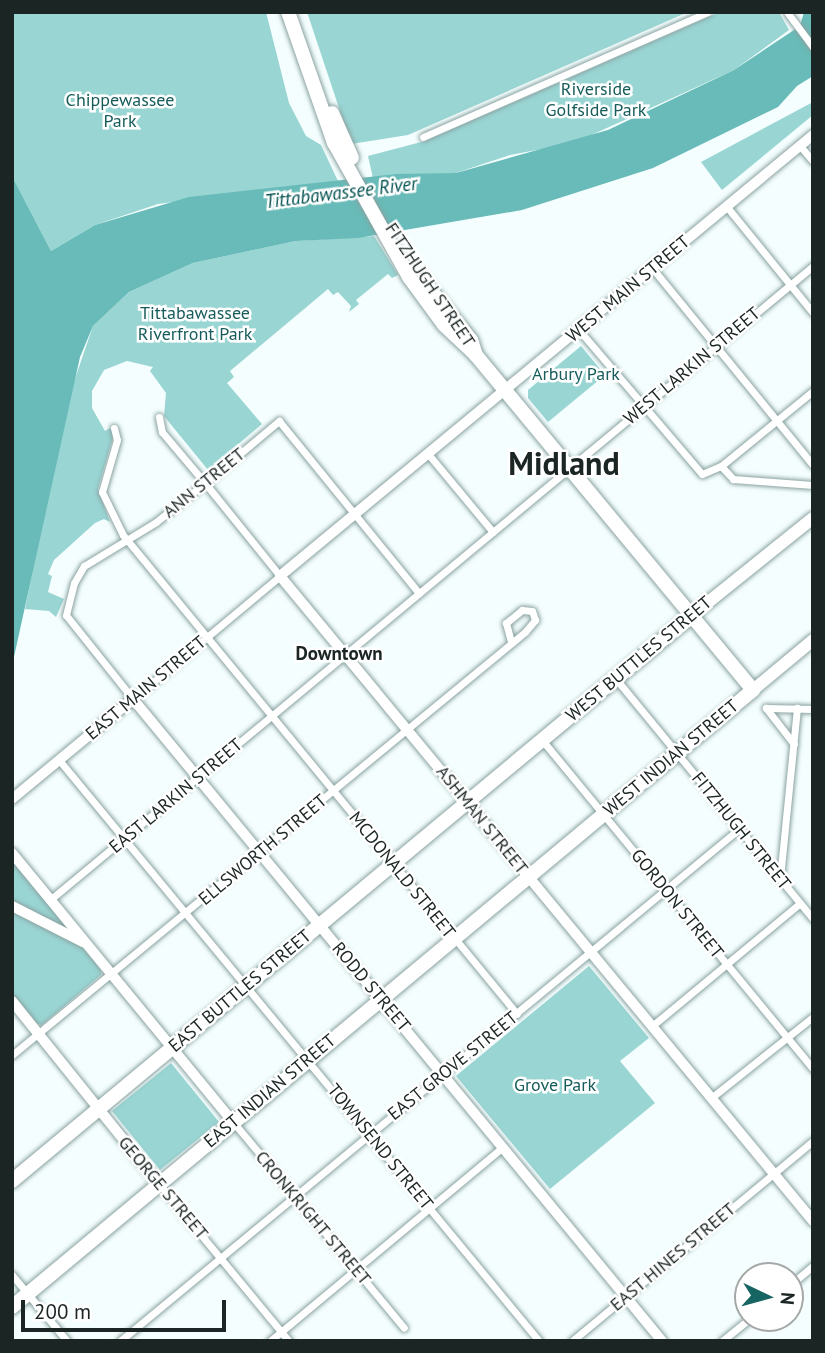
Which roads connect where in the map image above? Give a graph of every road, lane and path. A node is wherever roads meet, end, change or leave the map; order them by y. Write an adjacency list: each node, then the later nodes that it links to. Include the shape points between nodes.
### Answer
1 (288, 12): 8 (highway)
2 (298, 12): 8 (highway)
3 (708, 12): 7 (street)
4 (787, 12): 5 (street)
5 (813, 47)
6 (813, 135): 9 (street, WEST MAIN STREET)
7 (423, 137)
8 (339, 142): 18 (highway, FITZHUGH STREET, via 393,252)
9 (800, 146): 10 (street); 11 (street, WEST MAIN STREET)
10 (813, 161)
11 (727, 207): 13 (street, WEST MAIN STREET); 14 (street)
12 (813, 266): 14 (street, WEST LARKIN STREET)
13 (653, 269): 16 (street, WEST MAIN STREET); 17 (street)
14 (790, 285): 15 (street); 17 (street, WEST LARKIN STREET)
15 (813, 313)
16 (579, 330): 18 (street, WEST MAIN STREET); 20 (street)
17 (716, 346): 20 (street, WEST LARKIN STREET); 22 (street)
18 (505, 391): 24 (street, WEST MAIN STREET); 27 (highway, FITZHUGH STREET)
19 (813, 391): 22 (street)
20 (643, 407): 25 (street, via 702,474); 27 (street, WEST LARKIN STREET)
21 (159, 416): 28 (street, ASHMAN STREET, via 162,432)
22 (777, 421): 25 (street); 26 (street)
23 (114, 428): 33 (street, MCDONALD STREET, via 117,440 105,477 105,506)
24 (429, 455): 30 (street, WEST MAIN STREET); 32 (street)
25 (721, 466): 29 (street, via 733,479)
26 (813, 466)
27 (569, 468): 32 (street, WEST LARKIN STREET); 37 (highway, FITZHUGH STREET)
28 (205, 483): 30 (street, ANN STREET, via 279,421); 33 (street, ANN STREET); 34 (street, ASHMAN STREET)
29 (813, 485)
30 (355, 514): 34 (street, WEST MAIN STREET); 35 (street)
31 (813, 518): 37 (main road, WEST BUTTLES STREET)
32 (493, 531): 35 (street, WEST LARKIN STREET)
33 (128, 542): 36 (street, ANN STREET, via 84,566); 38 (street, MCDONALD STREET)
34 (280, 576): 38 (street, EAST MAIN STREET); 41 (street, ASHMAN STREET)
35 (419, 593): 41 (street, WEST LARKIN STREET)
36 (69, 597): 44 (street, RODD STREET, via 66,615)
37 (691, 616): 42 (highway, WEST BUTTLES STREET); 43 (highway, FITZHUGH STREET)
38 (206, 638): 44 (street, EAST MAIN STREET); 47 (street, MCDONALD STREET)
39 (813, 640): 43 (main road, WEST INDIAN STREET)
40 (511, 642): 40 (street, ELLSWORTH STREET, via 532,625 532,611 522,610 506,623); 48 (street, ELLSWORTH STREET)
41 (346, 654): 47 (street, EAST LARKIN STREET); 48 (street, ASHMAN STREET)
42 (615, 679): 49 (highway, WEST BUTTLES STREET); 51 (street, FITZHUGH STREET)
43 (753, 690): 51 (highway, WEST INDIAN STREET)
44 (133, 699): 52 (street, EAST MAIN STREET); 53 (street, RODD STREET)
45 (797, 708): 46 (street); 50 (street); 50 (street, via 766,708)
46 (813, 709)
47 (272, 716): 53 (street, EAST LARKIN STREET); 54 (street, MCDONALD STREET)
48 (408, 729): 54 (street, ELLSWORTH STREET); 56 (street, ASHMAN STREET)
49 (542, 740): 56 (highway, WEST BUTTLES STREET); 57 (street, GORDON STREET)
50 (794, 744): 64 (street)
51 (677, 753): 57 (highway, WEST INDIAN STREET); 58 (street, FITZHUGH STREET)
52 (59, 761): 55 (street, EAST MAIN STREET); 59 (street, TOWNSEND STREET)
53 (198, 777): 59 (street, EAST LARKIN STREET); 60 (street, RODD STREET)
54 (333, 791): 60 (street, ELLSWORTH STREET); 62 (street, MCDONALD STREET)
55 (12, 799)
56 (468, 802): 62 (highway, EAST BUTTLES STREET); 63 (street, ASHMAN STREET)
57 (603, 814): 63 (highway, WEST INDIAN STREET); 65 (street, GORDON STREET)
58 (739, 829): 64 (street, FITZHUGH STREET); 65 (street, EAST GROVE STREET)
59 (125, 838): 66 (street, EAST LARKIN STREET); 69 (street, TOWNSEND STREET)
60 (260, 851): 69 (street, ELLSWORTH STREET); 71 (street, RODD STREET)
61 (12, 853): 66 (street)
62 (393, 864): 71 (highway, EAST BUTTLES STREET); 72 (street, MCDONALD STREET)
63 (529, 877): 72 (highway, EAST INDIAN STREET); 74 (street, ASHMAN STREET)
64 (780, 878): 67 (street, FITZHUGH STREET)
65 (666, 890): 74 (street, EAST GROVE STREET); 75 (street, GORDON STREET)
66 (51, 899): 73 (street)
67 (800, 903): 70 (street, FITZHUGH STREET); 75 (street)
68 (12, 906): 73 (street)
69 (187, 913): 76 (street, ELLSWORTH STREET); 77 (street, TOWNSEND STREET)
70 (813, 919)
71 (320, 925): 77 (highway, EAST BUTTLES STREET); 78 (street, RODD STREET)
72 (454, 939): 78 (highway, EAST INDIAN STREET); 80 (street, MCDONALD STREET)
73 (88, 946): 76 (street, CRONKRIGHT STREET)
74 (591, 952): 80 (street, EAST GROVE STREET); 82 (street, ASHMAN STREET)
75 (727, 964): 82 (street); 84 (street, GORDON STREET)
76 (110, 976): 83 (street, ELLSWORTH STREET); 85 (street, CRONKRIGHT STREET)
77 (247, 986): 85 (highway, EAST BUTTLES STREET); 87 (street, TOWNSEND STREET)
78 (381, 999): 87 (highway, EAST INDIAN STREET); 89 (street, RODD STREET)
79 (12, 1001): 83 (street, GEORGE STREET)
80 (517, 1014): 89 (street, EAST GROVE STREET)
81 (813, 1017): 84 (street)
82 (652, 1026): 90 (street, ASHMAN STREET)
83 (35, 1035): 86 (street, ELLSWORTH STREET); 91 (street, GEORGE STREET)
84 (787, 1038): 88 (street, GORDON STREET); 90 (street)
85 (172, 1048): 91 (highway, EAST BUTTLES STREET); 92 (street, CRONKRIGHT STREET)
86 (12, 1055)
87 (308, 1060): 92 (highway, EAST INDIAN STREET); 93 (street, TOWNSEND STREET)
88 (813, 1069)
89 (443, 1074): 93 (street, EAST GROVE STREET); 95 (street, RODD STREET)
90 (711, 1098): 96 (street, ASHMAN STREET)
91 (98, 1110): 97 (highway, EAST BUTTLES STREET); 98 (street, GEORGE STREET)
92 (233, 1122): 98 (highway, EAST INDIAN STREET); 99 (street, CRONKRIGHT STREET)
93 (369, 1134): 99 (street, EAST GROVE STREET); 100 (street, TOWNSEND STREET)
94 (813, 1141): 96 (street, EAST HINES STREET)
95 (503, 1147): 100 (street); 106 (street, RODD STREET)
96 (773, 1173): 101 (street, ASHMAN STREET); 106 (street, EAST HINES STREET)
97 (12, 1181)
98 (159, 1184): 102 (street, GEORGE STREET); 105 (highway, EAST INDIAN STREET)
99 (294, 1196): 102 (street, EAST GROVE STREET); 103 (street, CRONKRIGHT STREET)
100 (430, 1209): 103 (street); 114 (street, TOWNSEND STREET)
101 (813, 1221)
102 (221, 1258): 109 (street, GEORGE STREET); 111 (street, EAST GROVE STREET)
103 (356, 1270): 108 (street, CRONKRIGHT STREET); 109 (street)
104 (12, 1275): 105 (street)
105 (28, 1294): 107 (highway, EAST INDIAN STREET); 110 (street)
106 (625, 1296): 115 (street, EAST HINES STREET); 116 (street, RODD STREET)
107 (12, 1307)
108 (404, 1328)
109 (282, 1331): 112 (street); 113 (street, GEORGE STREET)
110 (67, 1341)
111 (120, 1341)
112 (270, 1341)
113 (289, 1341)
114 (539, 1341)
115 (572, 1341)
116 (662, 1341)

